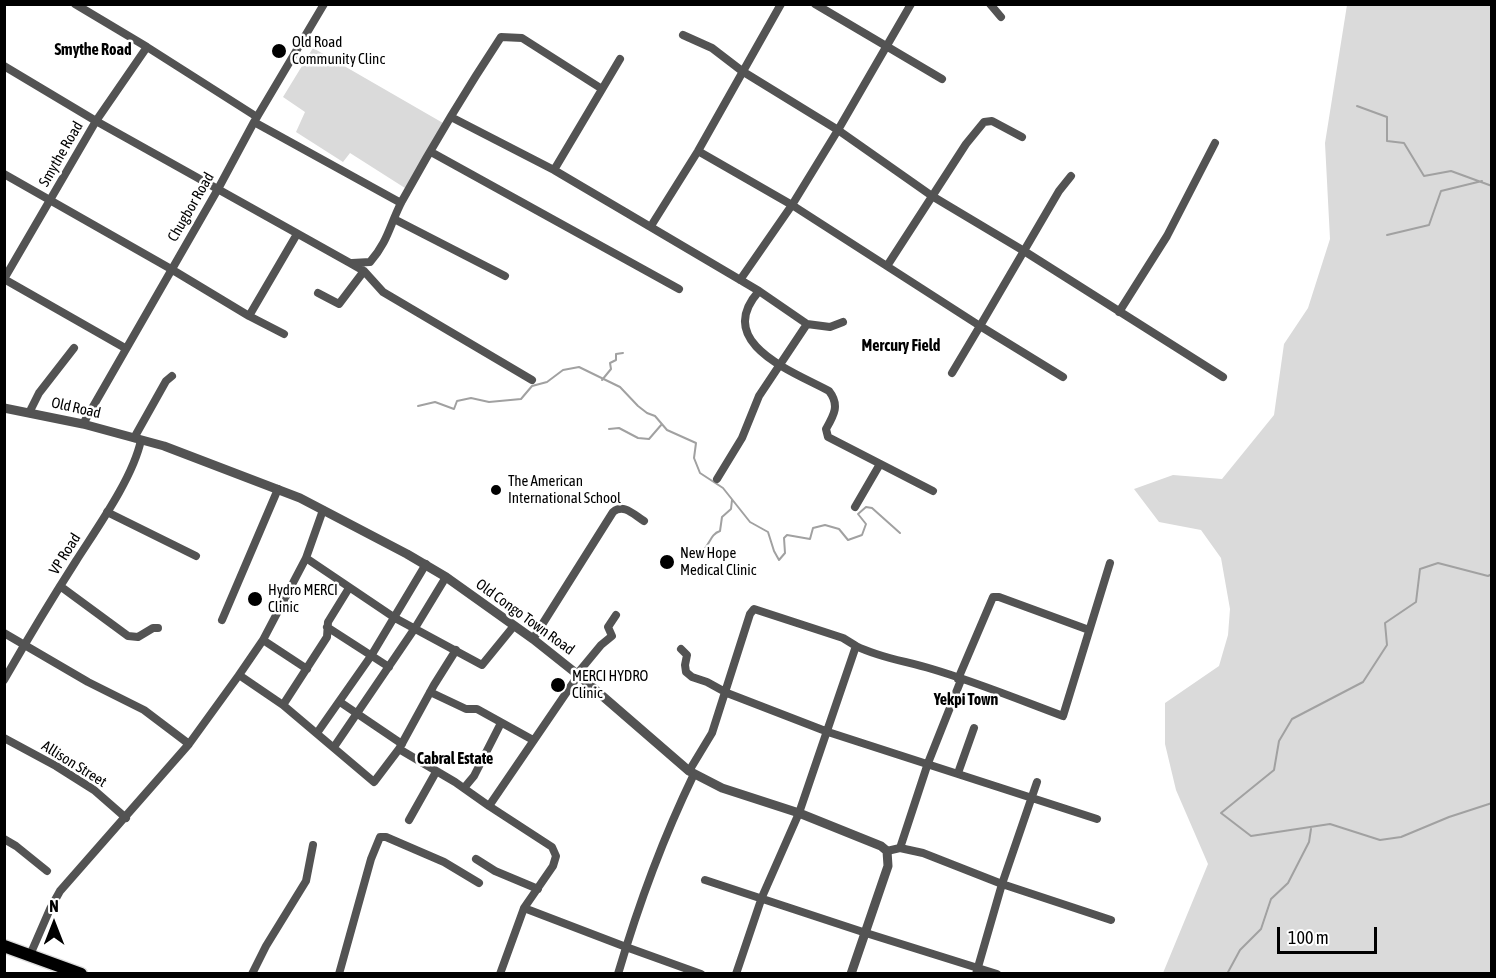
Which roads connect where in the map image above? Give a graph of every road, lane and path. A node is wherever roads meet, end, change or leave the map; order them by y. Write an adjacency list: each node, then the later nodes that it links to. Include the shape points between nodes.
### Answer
1 (75, 4): 7 (street)
2 (324, 4): 18 (street, Chugbor Road)
3 (781, 4): 14 (street)
4 (815, 4): 10 (street)
5 (911, 4): 10 (street)
6 (990, 4): 8 (street)
7 (90, 8): 11 (street)
8 (1001, 17)
9 (683, 35): 14 (street, via 712,48)
10 (887, 45): 15 (street); 20 (street)
11 (147, 47): 18 (street); 19 (street, Smythe Road)
12 (620, 59): 16 (street)
13 (5, 68): 19 (street)
14 (742, 71): 20 (street); 23 (street)
15 (942, 79)
16 (602, 89): 17 (street, via 522,38 501,37); 25 (street)
17 (452, 117): 24 (street); 25 (street)
18 (256, 119): 28 (street, Chugbor Road); 31 (street)
19 (96, 121): 28 (street); 30 (street, Smythe Road)
20 (838, 130): 29 (street); 32 (street)
21 (1022, 136): 29 (street, via 992,121 984,122)
22 (1215, 143): 47 (street, via 1167,236)
23 (698, 151): 32 (street); 34 (street)
24 (431, 152): 31 (street); 44 (street)
25 (554, 170): 34 (street)
26 (4, 174): 30 (street)
27 (1071, 176): 36 (street)
28 (218, 189): 35 (street); 39 (street, Chugbor Road)
29 (932, 196): 36 (street); 38 (street)
30 (50, 201): 39 (street); 42 (street, Smythe Road)
31 (401, 203): 33 (street)
32 (792, 205): 38 (street); 43 (street)
33 (394, 219): 37 (street, via 382,249 370,261); 41 (street)
34 (651, 226): 43 (street)
35 (297, 234): 37 (street); 48 (street)
36 (1024, 251): 47 (street); 51 (street)
37 (350, 263): 40 (street)
38 (887, 266): 51 (street)
39 (171, 269): 48 (street); 54 (street, Chugbor Road)
40 (364, 271): 46 (street, via 339,304); 60 (street, via 383,292)
41 (506, 276)
42 (4, 279): 54 (street)
43 (740, 280): 45 (street)
44 (679, 289)
45 (759, 291): 50 (street); 55 (street, via 745,313 749,339)
46 (318, 293)
47 (1119, 312): 58 (street)
48 (249, 316): 52 (street)
49 (843, 322): 50 (street, via 830,327)
50 (807, 324): 55 (street)
51 (980, 326): 56 (street); 59 (street)
52 (284, 334)
53 (74, 348): 62 (street, via 39,393)
54 (125, 348): 63 (street, Chugbor Road)
55 (781, 364): 65 (street, via 835,399 836,409 825,429 828,436); 66 (street, via 759,396 742,438)
56 (952, 373)
57 (172, 376): 64 (street, VP Road)
58 (1223, 377)
59 (1064, 378)
60 (532, 380)
61 (4, 408): 62 (street, Old Road)
62 (29, 413): 63 (street, Old Road)
63 (83, 424): 64 (street, Old Road)
64 (137, 439): 67 (street, Old Congo Town Road); 71 (street, VP Road, via 138,453)
65 (880, 465): 68 (street); 69 (street)
66 (717, 479)
67 (278, 489): 70 (street, Old Congo Town Road); 82 (street)
68 (933, 491)
69 (855, 507)
70 (323, 510): 74 (street); 76 (street, Old Congo Town Road)
71 (108, 512): 73 (street); 78 (street, VP Road)
72 (644, 521): 89 (street, via 624,508 613,512)
73 (196, 556)
74 (306, 558): 79 (street); 90 (street)
75 (1110, 563): 87 (street)
76 (426, 564): 77 (street, Old Congo Town Road); 81 (street)
77 (446, 577): 84 (street, Old Congo Town Road); 86 (street)
78 (60, 586): 85 (street, via 128,636 138,638); 91 (street, VP Road)
79 (349, 588): 81 (street); 83 (street)
80 (616, 615): 99 (street, via 608,627 612,636)
81 (396, 618): 86 (street); 95 (street)
82 (222, 620)
83 (326, 627): 95 (street); 97 (street, via 327,637)
84 (513, 627): 89 (street, Old Congo Town Road); 94 (street, via 482,665)
85 (158, 628)
86 (415, 628): 94 (street); 96 (street)
87 (1089, 630): 100 (street, via 993,597); 100 (street, via 1063,716)
88 (4, 633): 91 (street)
89 (533, 639): 99 (street, Old Congo Town Road)
90 (263, 640): 97 (street); 98 (street)
91 (25, 645): 101 (street, VP Road); 113 (street, via 144,710)
92 (856, 646): 100 (street, via 874,655); 103 (street, via 843,638 754,609); 109 (street)
93 (681, 649): 103 (street, via 687,655 686,672)
94 (456, 650): 102 (street)
95 (371, 657): 96 (street); 104 (street)
96 (388, 667): 106 (street)
97 (307, 669): 105 (street)
98 (239, 675): 105 (street); 113 (street)
99 (579, 675): 112 (street); 118 (street, Old Congo Town Road)
100 (959, 679): 116 (street)
101 (4, 680)
102 (430, 692): 107 (street, via 466,710 477,709); 115 (street)
103 (727, 693): 109 (street); 118 (street)
104 (340, 702): 106 (street); 110 (street)
105 (283, 705): 110 (street)
106 (357, 714): 114 (street); 115 (street)
107 (501, 723): 112 (street); 121 (street)
108 (974, 728): 119 (street)
109 (828, 732): 116 (street); 124 (street)
110 (317, 733): 114 (street)
111 (4, 738): 125 (street, Allison Street, via 94,790)
112 (533, 740): 123 (street)
113 (189, 744): 125 (street)
114 (333, 747): 115 (street, via 374,782)
115 (401, 747): 117 (street)
116 (928, 763): 119 (street); 130 (street)
117 (436, 772): 121 (street); 127 (street)
118 (692, 773): 124 (street, Old Congo Town Road, via 722,788); 143 (street)
119 (958, 773): 122 (street)
120 (1037, 782): 122 (street)
121 (464, 788): 123 (street)
122 (1032, 799): 126 (street); 136 (street)
123 (489, 806): 137 (street, via 552,847 556,856 553,866)
124 (799, 813): 131 (street, Old Congo Town Road, via 874,842); 138 (street)
125 (126, 818): 144 (street, via 60,891)
126 (1097, 819)
127 (409, 820)
128 (4, 839): 133 (street)
129 (314, 845): 147 (street, via 306,881)
130 (900, 848): 131 (street); 136 (street)
131 (887, 851): 141 (street, via 888,866)
132 (476, 859): 137 (street)
133 (47, 871)
134 (705, 880): 138 (street)
135 (479, 883): 148 (street, via 423,852 380,837)
136 (1002, 884): 140 (street); 145 (street)
137 (538, 889): 139 (street)
138 (762, 897): 141 (street); 152 (street)
139 (524, 908): 143 (street); 149 (street)
140 (1111, 920)
141 (866, 933): 145 (street); 153 (street)
142 (4, 946): 144 (highway)
143 (626, 947): 150 (street); 151 (street)
144 (30, 955): 146 (highway)
145 (977, 970): 154 (street)
146 (81, 974)
147 (252, 974)
148 (339, 974)
149 (500, 974)
150 (618, 974)
151 (701, 974)
152 (736, 974)
153 (851, 974)
154 (996, 974)

